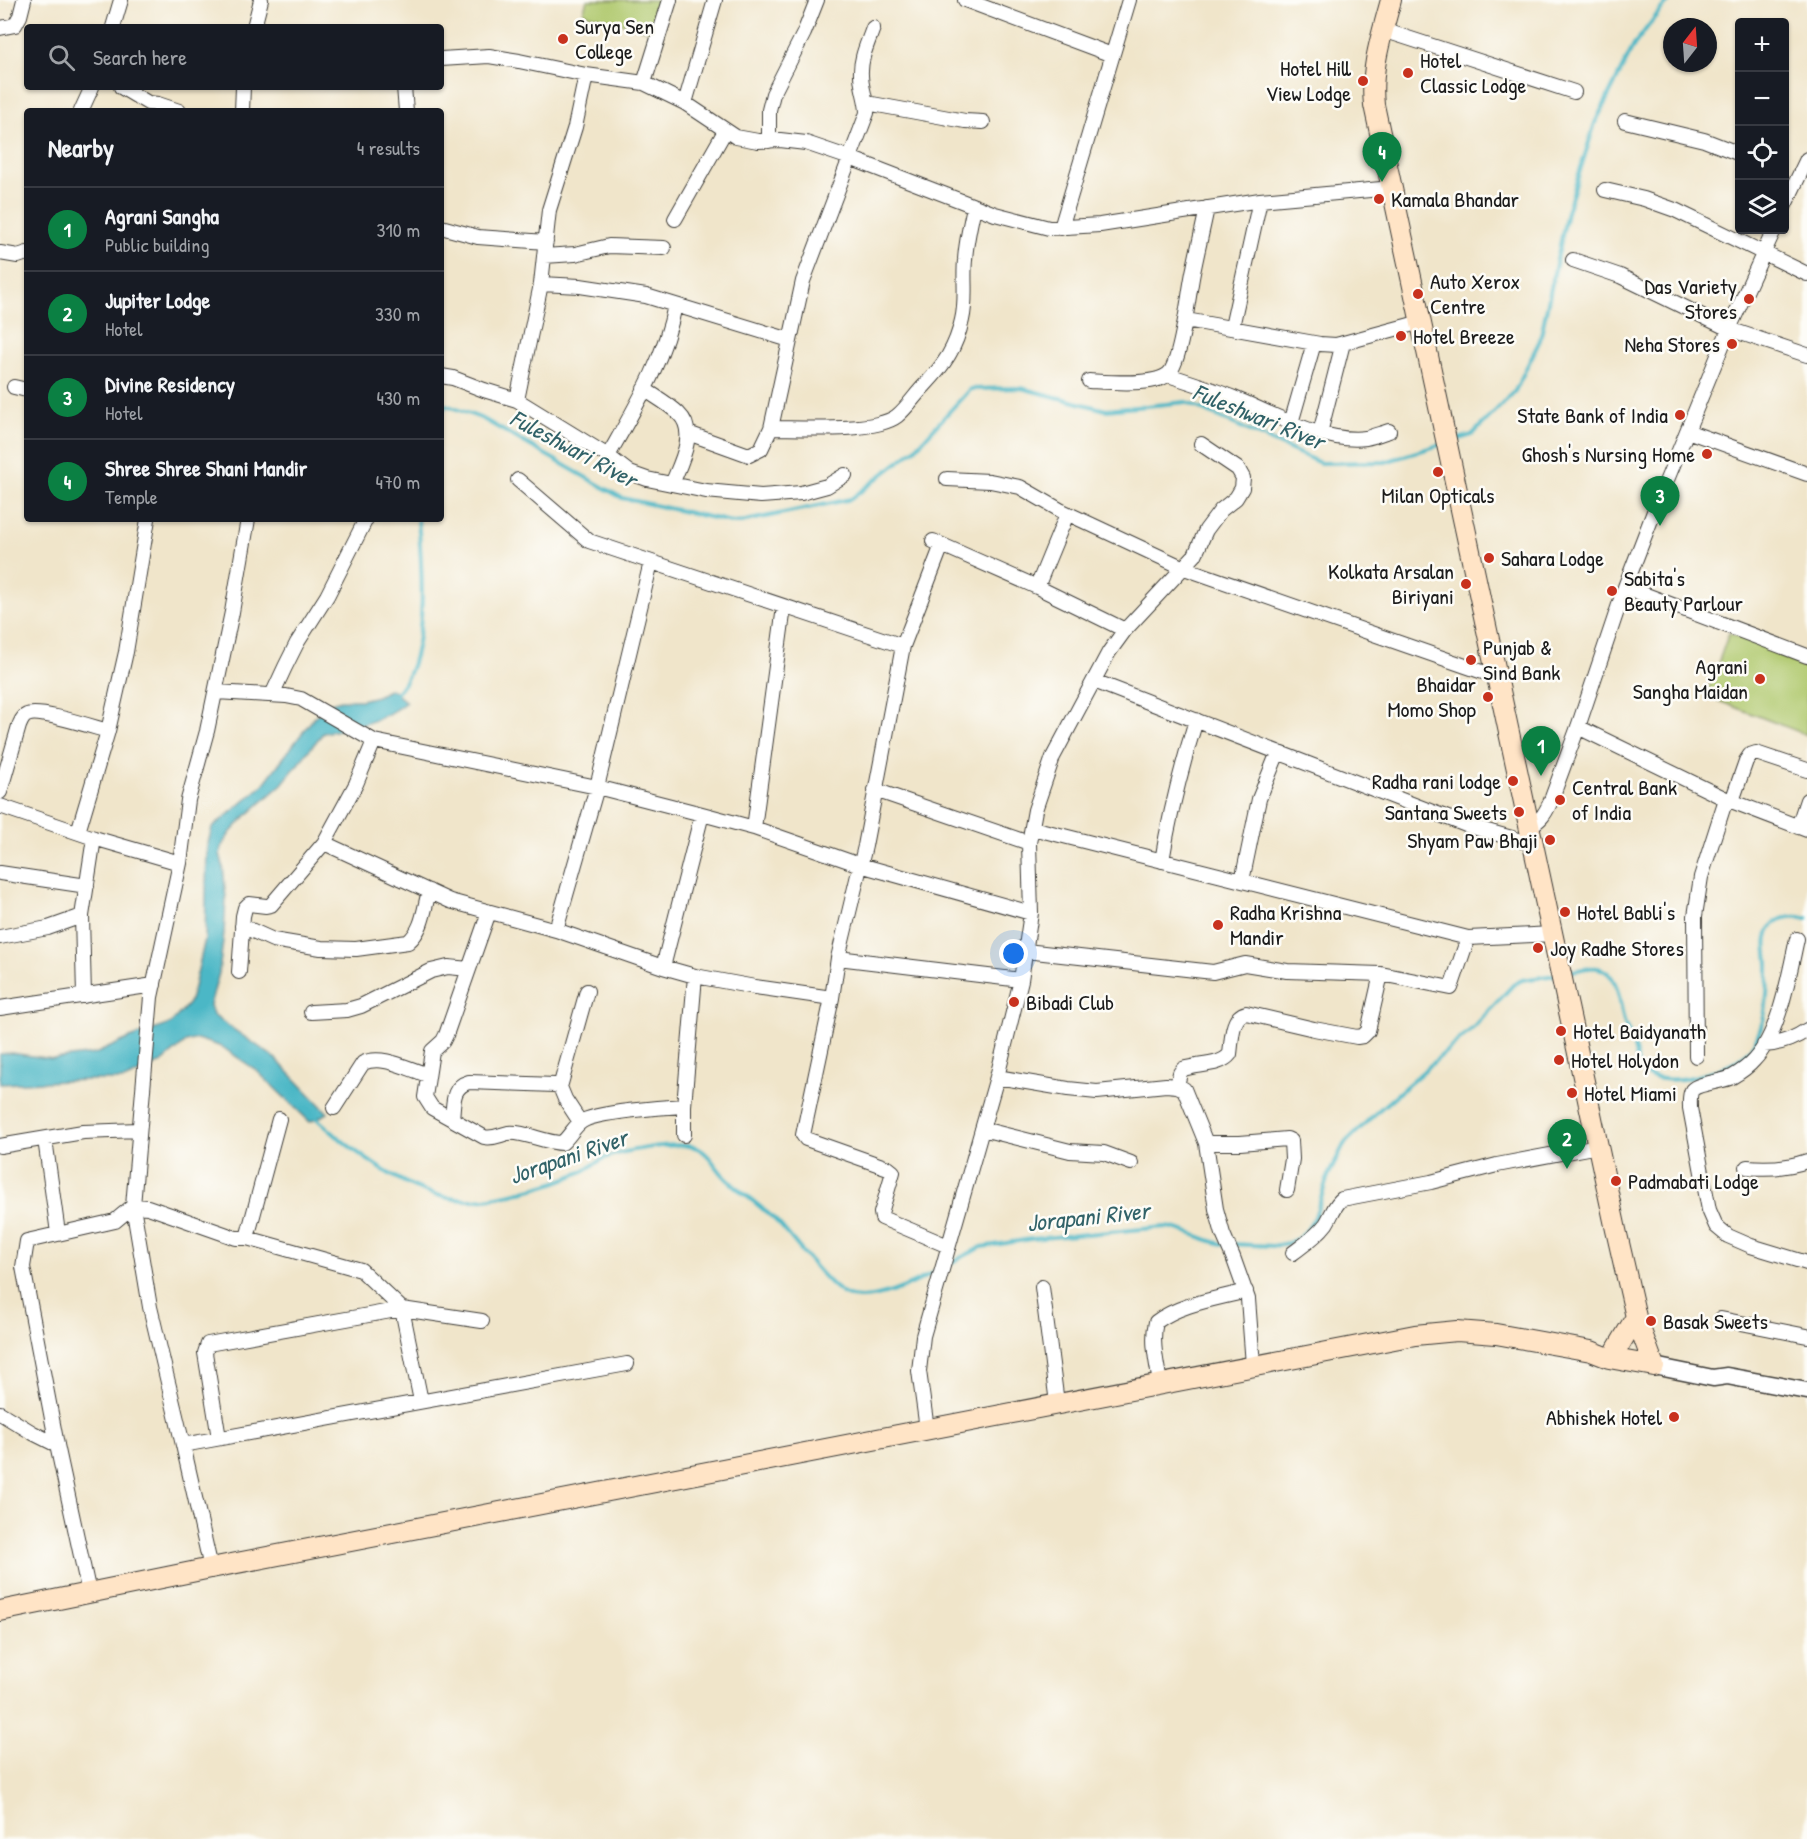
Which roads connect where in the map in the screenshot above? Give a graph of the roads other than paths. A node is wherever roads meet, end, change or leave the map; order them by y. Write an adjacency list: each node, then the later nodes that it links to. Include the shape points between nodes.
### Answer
1 (24, 0): 12 (street, via 15,25)
2 (122, 0): 10 (street)
3 (261, 0): 11 (street)
4 (670, 0): 18 (street)
5 (715, 0): 24 (street)
6 (817, 0): 34 (street, via 773,94)
7 (965, 0): 15 (street)
8 (1129, 0): 15 (street)
9 (1391, 0): 14 (main road)
10 (114, 24)
11 (256, 24)
12 (0, 28)
13 (873, 28): 25 (street, via 860,73)
14 (1383, 30): 23 (street); 40 (main road, via 1373,94)
15 (1112, 55): 48 (street)
16 (444, 59): 17 (street, via 489,56)
17 (586, 75): 18 (street); 50 (street, via 549,210)
18 (644, 83): 24 (street)
19 (91, 90): 27 (street)
20 (125, 90): 26 (street)
21 (243, 90): 29 (street)
22 (404, 90): 30 (street)
23 (1574, 92)
24 (685, 103): 33 (street)
25 (867, 103): 32 (street); 36 (street)
26 (146, 107): 28 (street, via 158,104)
27 (82, 108)
28 (170, 108)
29 (242, 108)
30 (406, 108)
31 (1625, 121): 35 (street, via 1704,140)
32 (983, 122)
33 (726, 131): 34 (street, via 748,140); 46 (street)
34 (769, 141): 36 (street, via 806,143)
35 (1735, 152)
36 (850, 158): 44 (street); 62 (street, via 803,281)
37 (1807, 159): 39 (street)
38 (1789, 174): 39 (street)
39 (1798, 178): 42 (street)
40 (1392, 188): 43 (street); 59 (main road)
41 (1605, 190): 52 (street, via 1675,210)
42 (1789, 198)
43 (1260, 200): 45 (street); 60 (street)
44 (974, 207): 48 (street, via 1048,228); 72 (street, via 966,242 962,320 953,350 942,367 896,417 880,423)
45 (1207, 208): 48 (street); 58 (street)
46 (675, 219)
47 (444, 228): 50 (street, via 478,237)
48 (1061, 228)
49 (1772, 234): 52 (street)
50 (546, 242): 53 (street)
51 (664, 248): 53 (street, via 609,246)
52 (1764, 253): 55 (street); 61 (street)
53 (544, 256): 56 (street)
54 (1573, 260): 61 (street, via 1620,276)
55 (1807, 274)
56 (541, 285): 57 (street, via 580,286 646,296); 70 (street)
57 (675, 305): 62 (street); 69 (street)
58 (1186, 320): 60 (street); 66 (street, via 1173,368)
59 (1421, 322): 64 (street); 96 (main road)
60 (1232, 327): 63 (street)
61 (1729, 329): 65 (street); 74 (street)
62 (790, 340): 72 (street)
63 (1314, 343): 64 (street); 71 (street)
64 (1343, 343): 76 (street)
65 (1807, 355)
66 (1167, 375): 68 (street, via 1136,383); 71 (street)
67 (444, 376): 70 (street)
68 (1089, 381)
69 (645, 389): 75 (street, via 680,414); 78 (street)
70 (517, 400): 78 (street)
71 (1292, 423): 76 (street)
72 (771, 428): 75 (street, via 761,449 749,455)
73 (1389, 431): 76 (street, via 1366,438)
74 (1687, 431): 79 (street); 91 (street)
75 (688, 433): 83 (street)
76 (1320, 433)
77 (1201, 444): 89 (street, via 1238,469 1243,478 1242,488 1206,530 1195,555)
78 (608, 456): 83 (street, via 630,473)
79 (1807, 474)
80 (845, 475): 83 (street, via 827,486 801,493 761,496)
81 (947, 479): 84 (street, via 1020,487)
82 (518, 480): 88 (street, via 589,541)
83 (672, 484)
84 (1067, 514): 89 (street); 90 (street)
85 (148, 522): 102 (street, via 126,652)
86 (247, 522): 98 (street)
87 (364, 522): 99 (street)
88 (651, 562): 92 (street); 106 (street)
89 (1184, 568): 93 (street); 96 (street)
90 (1037, 587): 93 (street); 94 (street, via 938,543)
91 (1625, 587): 95 (street); 101 (street)
92 (784, 607): 94 (street); 113 (street)
93 (1125, 630): 97 (street)
94 (903, 646): 107 (street)
95 (1807, 656)
96 (1497, 677): 116 (main road)
97 (1094, 681): 100 (street); 117 (street, via 1053,757 1035,810)
98 (216, 692): 99 (street); 121 (street, via 188,800)
99 (272, 695): 103 (street, via 301,699)
100 (1196, 720): 104 (street); 120 (street, via 1174,795)
101 (1578, 727): 109 (street); 116 (street, via 1545,815)
102 (108, 731): 108 (street, via 29,713 19,726); 115 (street)
103 (374, 741): 106 (street); 119 (street)
104 (1278, 752): 116 (street, via 1466,825); 124 (street, via 1259,799)
105 (1807, 770): 109 (street, via 1756,753 1750,755)
106 (597, 787): 112 (street); 131 (street)
107 (875, 790): 117 (street); 122 (street)
108 (0, 792)
109 (1729, 800): 114 (street); 152 (street, via 1707,853 1696,905)
110 (1807, 800): 114 (street)
111 (0, 806): 115 (street)
112 (702, 814): 113 (street); 138 (street)
113 (754, 828): 122 (street)
114 (1802, 828)
115 (78, 832): 118 (street)
116 (1531, 835): 134 (main road)
117 (1031, 836): 120 (street); 128 (street)
118 (94, 838): 121 (street); 125 (street)
119 (324, 843): 126 (street); 130 (street, via 271,904 249,904 245,908)
120 (1162, 861): 124 (street)
121 (180, 863): 144 (street)
122 (860, 865): 128 (street); 137 (street)
123 (0, 873): 125 (street)
124 (1242, 881): 133 (street)
125 (87, 886): 129 (street)
126 (429, 891): 127 (street); 130 (street, via 419,930 408,942 356,949 321,948 273,940)
127 (489, 912): 131 (street); 139 (street)
128 (1031, 913): 136 (street)
129 (82, 916): 132 (street, via 48,928); 146 (street)
130 (242, 926): 140 (street)
131 (556, 930): 138 (street)
132 (0, 936)
133 (1468, 938): 134 (street); 141 (street, via 1451,988)
134 (1554, 939): 168 (main road)
135 (1797, 939): 151 (street, via 1779,1009)
136 (1026, 951): 141 (street, via 1213,972 1245,964 1287,971); 143 (street)
137 (838, 958): 143 (street); 147 (street)
138 (663, 967): 142 (street)
139 (470, 969): 149 (street, via 448,967 431,971 347,1010); 153 (street, via 446,1035 432,1051)
140 (239, 972)
141 (1381, 974): 155 (street, via 1368,1031 1363,1036 1240,1014 1227,1059 1183,1069)
142 (695, 976): 147 (street); 157 (street)
143 (1021, 980): 154 (street)
144 (153, 991): 146 (street); 163 (street)
145 (587, 991): 156 (street)
146 (84, 996): 148 (street)
147 (832, 998): 176 (street, via 802,1135 888,1168 892,1179 882,1218)
148 (0, 1008)
149 (311, 1012)
150 (1807, 1030): 151 (street, via 1778,1044)
151 (1764, 1045): 178 (street, via 1755,1060 1738,1073 1691,1092 1690,1108 1709,1210 1716,1226 1728,1236)
152 (1696, 1056)
153 (428, 1075): 158 (street, via 387,1061 369,1060 363,1063); 160 (street, via 425,1097 432,1108)
154 (997, 1077): 155 (street, via 1097,1092); 162 (street)
155 (1177, 1086): 166 (street, via 1184,1089)
156 (560, 1087): 160 (street, via 461,1084); 161 (street)
157 (684, 1106): 161 (street, via 655,1107); 164 (street)
158 (334, 1108)
159 (279, 1119): 175 (street)
160 (452, 1119): 161 (street, via 484,1137 509,1133 554,1143 562,1143)
161 (580, 1122)
162 (982, 1129): 170 (street, via 1070,1151 1104,1153); 176 (street)
163 (139, 1130): 165 (street, via 83,1132); 173 (street)
164 (684, 1135)
165 (45, 1139): 167 (street); 174 (street)
166 (1206, 1143): 172 (street, via 1291,1141); 180 (street, via 1216,1209)
167 (0, 1146)
168 (1598, 1146): 177 (street, via 1342,1199 1320,1232); 182 (main road)
169 (1807, 1161): 171 (street, via 1790,1167)
170 (1131, 1163)
171 (1747, 1167)
172 (1287, 1190)
173 (133, 1206): 174 (street, via 115,1221); 175 (street, via 148,1207 236,1238); 199 (street, via 150,1307)
174 (58, 1233): 198 (street, via 27,1240 23,1267)
175 (247, 1238): 181 (street, via 361,1270)
176 (947, 1248): 196 (street, via 923,1335 919,1371)
177 (1293, 1253)
178 (1807, 1263)
179 (1042, 1287): 194 (street)
180 (1246, 1291): 190 (street); 191 (street, via 1191,1305 1156,1322)
181 (402, 1309): 184 (street); 193 (street); 197 (street, via 208,1344 205,1353)
182 (1636, 1317): 186 (main road); 188 (main road)
183 (1721, 1319): 185 (street)
184 (482, 1321)
185 (1807, 1336)
186 (1617, 1349): 187 (main road, via 1601,1347); 188 (main road)
187 (1591, 1351): 188 (main road, via 1609,1358); 190 (main road, via 1486,1333 1436,1332)
188 (1656, 1361): 192 (street, via 1714,1368 1727,1376)
189 (627, 1364): 193 (street)
190 (1253, 1365): 191 (main road)
191 (1160, 1383): 194 (main road)
192 (1807, 1391)
193 (421, 1401): 197 (street)
194 (1057, 1403): 196 (main road)
195 (0, 1413): 198 (street)
196 (927, 1429): 200 (main road)
197 (219, 1438): 199 (street)
198 (57, 1445): 201 (street)
199 (183, 1445): 200 (street)
200 (211, 1568): 201 (main road)
201 (89, 1593): 202 (main road)
202 (0, 1611)

